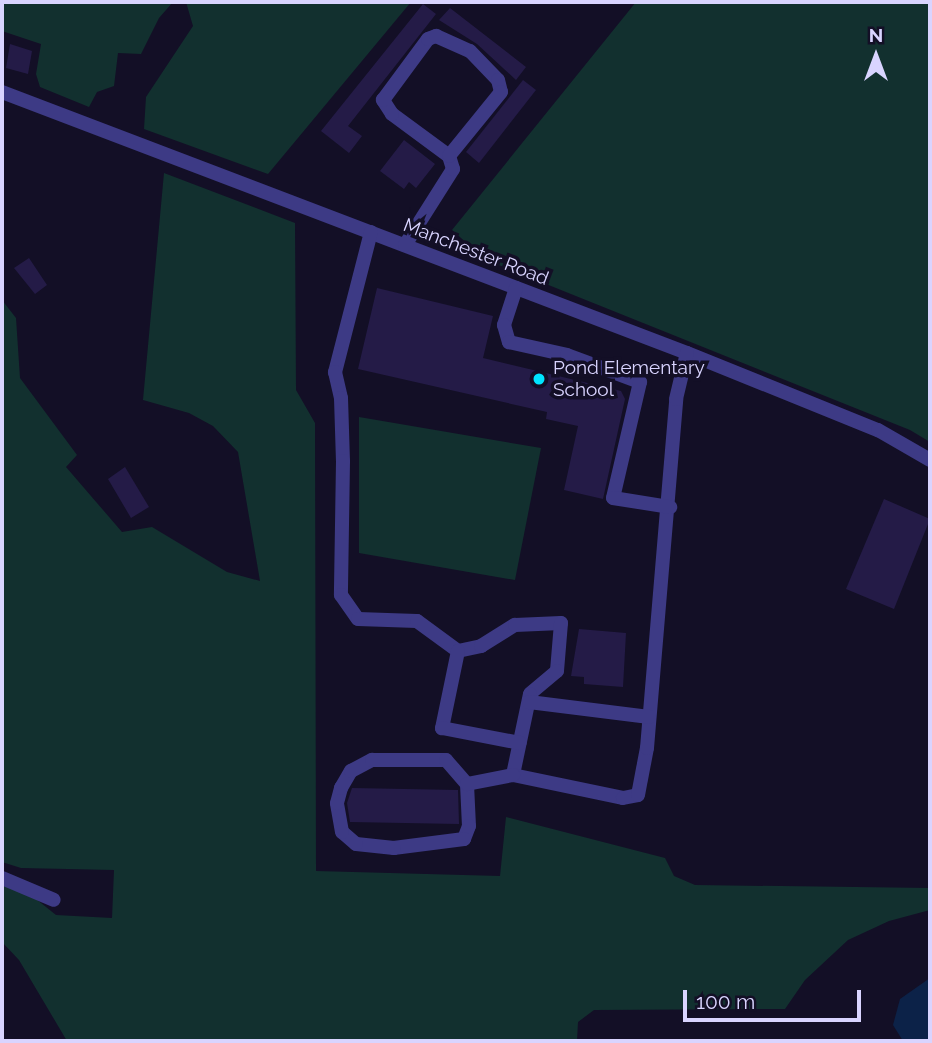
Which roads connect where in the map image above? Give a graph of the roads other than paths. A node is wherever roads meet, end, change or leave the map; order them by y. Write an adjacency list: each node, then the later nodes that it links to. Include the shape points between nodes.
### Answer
1 (2, 92): 3 (street, Manchester Road)
2 (449, 156): 2 (street, via 392,114 383,100 428,39 436,36 470,51 498,80 501,92); 4 (street, via 450,176)
3 (371, 232): 4 (street, Manchester Road); 9 (street, via 335,372 343,449 341,595 358,619 417,621)
4 (405, 245): 5 (street, Manchester Road)
5 (516, 288): 6 (street, Manchester Road); 8 (street, via 504,325 509,342 567,355 639,382 613,498)
6 (687, 353): 7 (street, Manchester Road, via 878,430); 8 (street, via 677,399)
7 (930, 460)
8 (670, 507): 11 (street)
9 (458, 652): 10 (street, via 481,646 515,625 561,623 557,671 530,694); 12 (street, via 442,727)
10 (529, 702): 11 (street); 12 (street)
11 (649, 717): 13 (street, via 638,795 624,798)
12 (520, 743): 13 (street)
13 (513, 775): 14 (street)
14 (467, 784): 14 (street, via 446,761 373,760 351,771 341,788 337,803 342,832 356,844 394,848 464,839 469,826)
15 (2, 878): 16 (street)
16 (54, 900)

